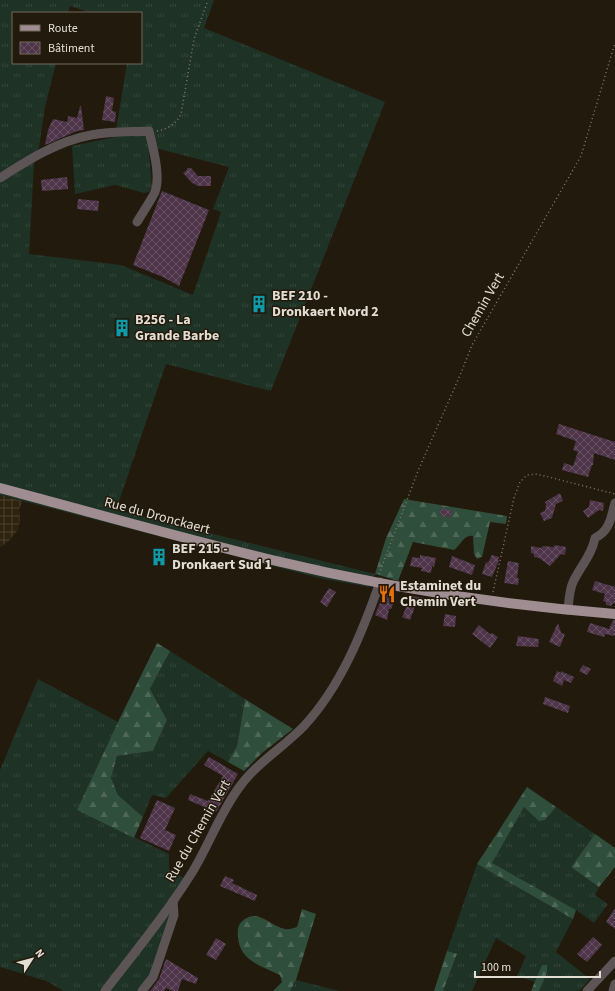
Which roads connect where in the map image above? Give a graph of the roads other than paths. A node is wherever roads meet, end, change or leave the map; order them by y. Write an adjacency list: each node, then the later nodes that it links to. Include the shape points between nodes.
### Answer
1 (0, 178): 2 (street, via 74,139 102,133 149,131 157,180 155,192)
2 (137, 222)
3 (0, 488): 5 (main road, Rue du Dronckaert, via 257,556)
4 (615, 504): 6 (street, via 607,529 595,538 592,550 573,583)
5 (378, 582): 6 (main road, Rue du Dronckaert); 8 (street, Rue du Chemin Vert, via 352,650 335,685 305,725 262,762 242,784)
6 (568, 610): 7 (main road, Rue du Dronckaert)
7 (615, 614)
8 (173, 900): 11 (street, Rue du Chemin Vert); 12 (street, Rue du Chemin Vert, via 174,915 158,963)
9 (615, 961): 13 (street)
10 (615, 984): 14 (street)
11 (105, 991)
12 (142, 991)
13 (587, 991)
14 (612, 991)

